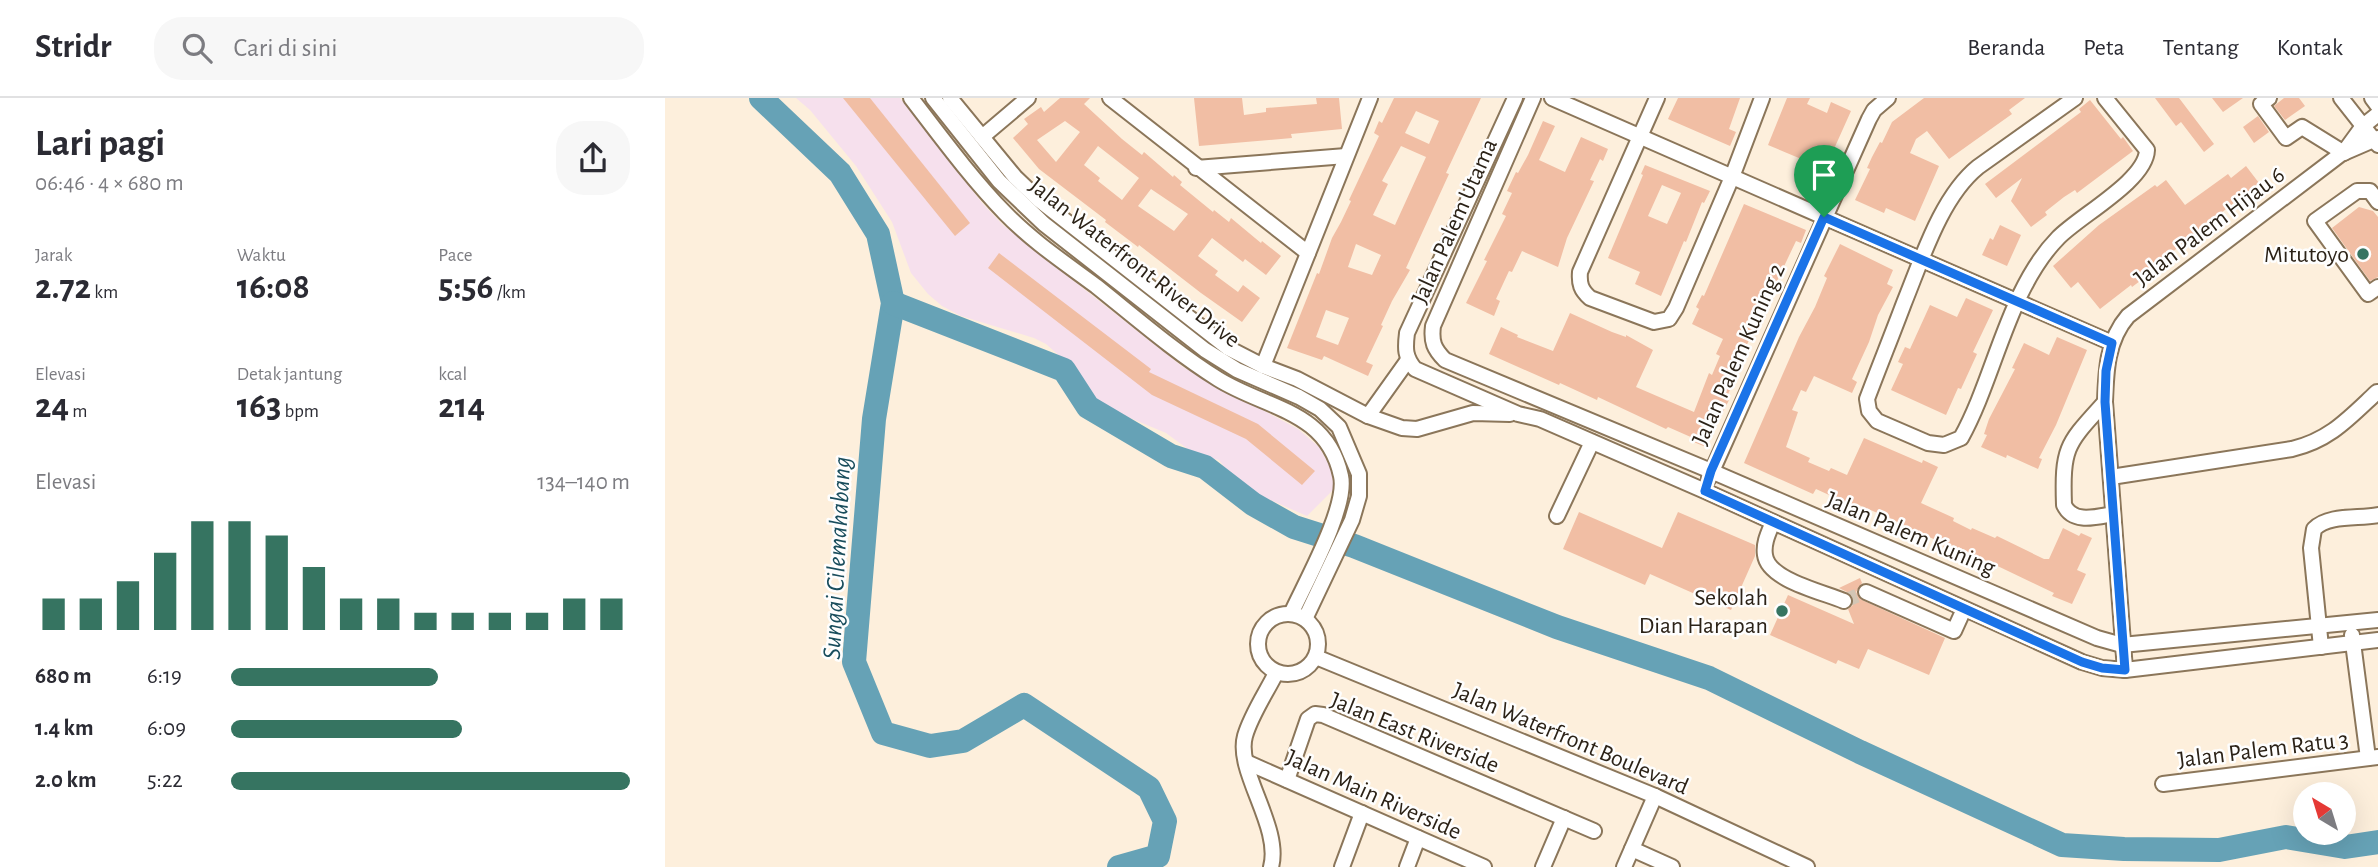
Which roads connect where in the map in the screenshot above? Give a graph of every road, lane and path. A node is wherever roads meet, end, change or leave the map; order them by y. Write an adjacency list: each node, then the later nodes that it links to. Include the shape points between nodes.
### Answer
1 (911, 98): 53 (street, Jalan Waterfront River Drive, via 986,193 1033,237 1195,364 1310,423 1325,438 1342,477 1342,494)
2 (933, 98): 53 (street, Jalan Waterfront River Drive, via 999,181 1044,224 1205,350 1320,409 1339,427 1359,474 1359,496 1330,567)
3 (950, 98): 21 (street, Jalan Palem Kuning)
4 (1028, 98): 21 (street)
5 (1110, 98): 26 (street)
6 (1370, 98): 25 (street)
7 (1515, 98): 35 (street, Jalan Palem Utama, via 1407,333)
8 (1532, 98): 36 (street, Jalan Palem Utama, via 1433,326 1431,341)
9 (1552, 98): 22 (street)
10 (1657, 98): 22 (street)
11 (1762, 98): 27 (street)
12 (1888, 98): 29 (street, Jalan Palem Kuning 2, via 1869,119)
13 (2075, 98): 31 (street, via 1963,179)
14 (2105, 98): 33 (street, via 2147,150 2147,159 2123,185 2059,237)
15 (2269, 98): 24 (street, via 2260,104 2286,138 2302,127)
16 (2341, 98): 20 (street)
17 (2372, 98): 18 (street)
18 (2378, 106)
19 (2378, 114): 20 (street)
20 (2363, 126): 23 (street); 24 (street)
21 (982, 137): 37 (street, Jalan Palem Kuning, via 1015,177 1060,218 1228,348)
22 (1641, 137): 27 (street); 27 (street, via 1580,272 1579,283 1590,298 1654,322 1669,319)
23 (2377, 141): 24 (street)
24 (2344, 153): 34 (street, Jalan Palem Hijau 6, via 2128,316)
25 (1346, 156): 26 (street); 30 (street)
26 (1196, 168): 30 (street)
27 (1732, 177): 29 (street)
28 (2378, 202): 32 (street, via 2370,191 2357,191 2315,222 2368,294)
29 (1824, 217): 31 (street); 43 (street, Jalan Palem Kuning 2)
30 (1308, 253): 37 (street)
31 (1922, 260): 33 (street); 33 (street, via 1867,399 1868,411 1877,421 1928,443 1944,445 1961,438)
32 (2378, 287)
33 (2017, 302): 34 (street)
34 (2112, 343): 39 (street)
35 (1407, 356): 40 (street, Jalan Palem Kuning, via 1415,369); 41 (street)
36 (1445, 360): 43 (street, Jalan Palem Kuning)
37 (1263, 366): 41 (street, Jalan Palem Kuning)
38 (2377, 392): 44 (street, via 2314,443)
39 (2105, 402): 44 (street); 46 (street, via 2070,442 2063,469 2064,505 2077,517)
40 (1518, 414): 41 (street, Jalan Palem Kuning, via 1473,413 1417,429); 42 (street, Jalan Palem Kuning)
41 (1368, 416)
42 (1592, 442): 45 (street, Jalan Palem Kuning); 48 (street)
43 (1711, 471): 45 (street, Jalan Palem Kuning 2); 59 (street, Jalan Palem Kuning)
44 (2111, 477): 46 (street)
45 (1705, 491): 49 (street, Jalan Palem Kuning)
46 (2113, 514): 59 (street)
47 (2378, 515): 56 (street, via 2334,520 2314,529 2311,548)
48 (1557, 516)
49 (1773, 522): 51 (street, via 1764,550 1774,572); 52 (street, Jalan Palem Kuning)
50 (1866, 592): 52 (street, via 1954,631)
51 (1845, 601)
52 (1964, 608): 62 (street, Jalan Palem Kuning, via 2082,662)
53 (1298, 616): 61 (street, via 1313,626 1319,646); 63 (street, via 1279,615 1261,629 1259,654)
54 (2378, 620): 55 (street, Jalan Palem Kuning)
55 (2350, 623): 56 (street, Jalan Palem Kuning); 58 (street, Jalan Palem Ratu 3)
56 (2318, 626): 59 (street, Jalan Palem Kuning); 60 (street)
57 (2378, 640): 58 (street, Jalan Palem Kuning)
58 (2354, 643): 60 (street, Jalan Palem Kuning); 64 (street, Jalan Palem Ratu 3)
59 (2122, 645): 62 (street)
60 (2321, 647): 62 (street, Jalan Palem Kuning)
61 (1316, 657): 63 (street, via 1299,673); 68 (street, Jalan Waterfront Boulevard)
62 (2125, 670)
63 (1276, 673): 65 (street, via 1245,737)
64 (2373, 758): 67 (street, Jalan Palem Ratu 3)
65 (1247, 762): 66 (street, Jalan Main Riverside); 75 (street, via 1271,837)
66 (1287, 780): 69 (street, Jalan Main Riverside); 70 (street, Jalan East Riverside, via 1308,719 1323,715)
67 (2163, 784)
68 (1654, 796): 73 (street); 81 (street, Jalan Waterfront Boulevard)
69 (1362, 813): 72 (street, Jalan Main Riverside); 76 (street)
70 (1564, 818): 71 (street, Jalan East Riverside); 78 (street)
71 (1594, 831)
72 (1417, 838): 74 (street, Jalan Main Riverside); 77 (street)
73 (1632, 849): 79 (street); 80 (street)
74 (1478, 866)
75 (1271, 867)
76 (1342, 867)
77 (1406, 867)
78 (1543, 867)
79 (1624, 867)
80 (1672, 867)
81 (1807, 867)

